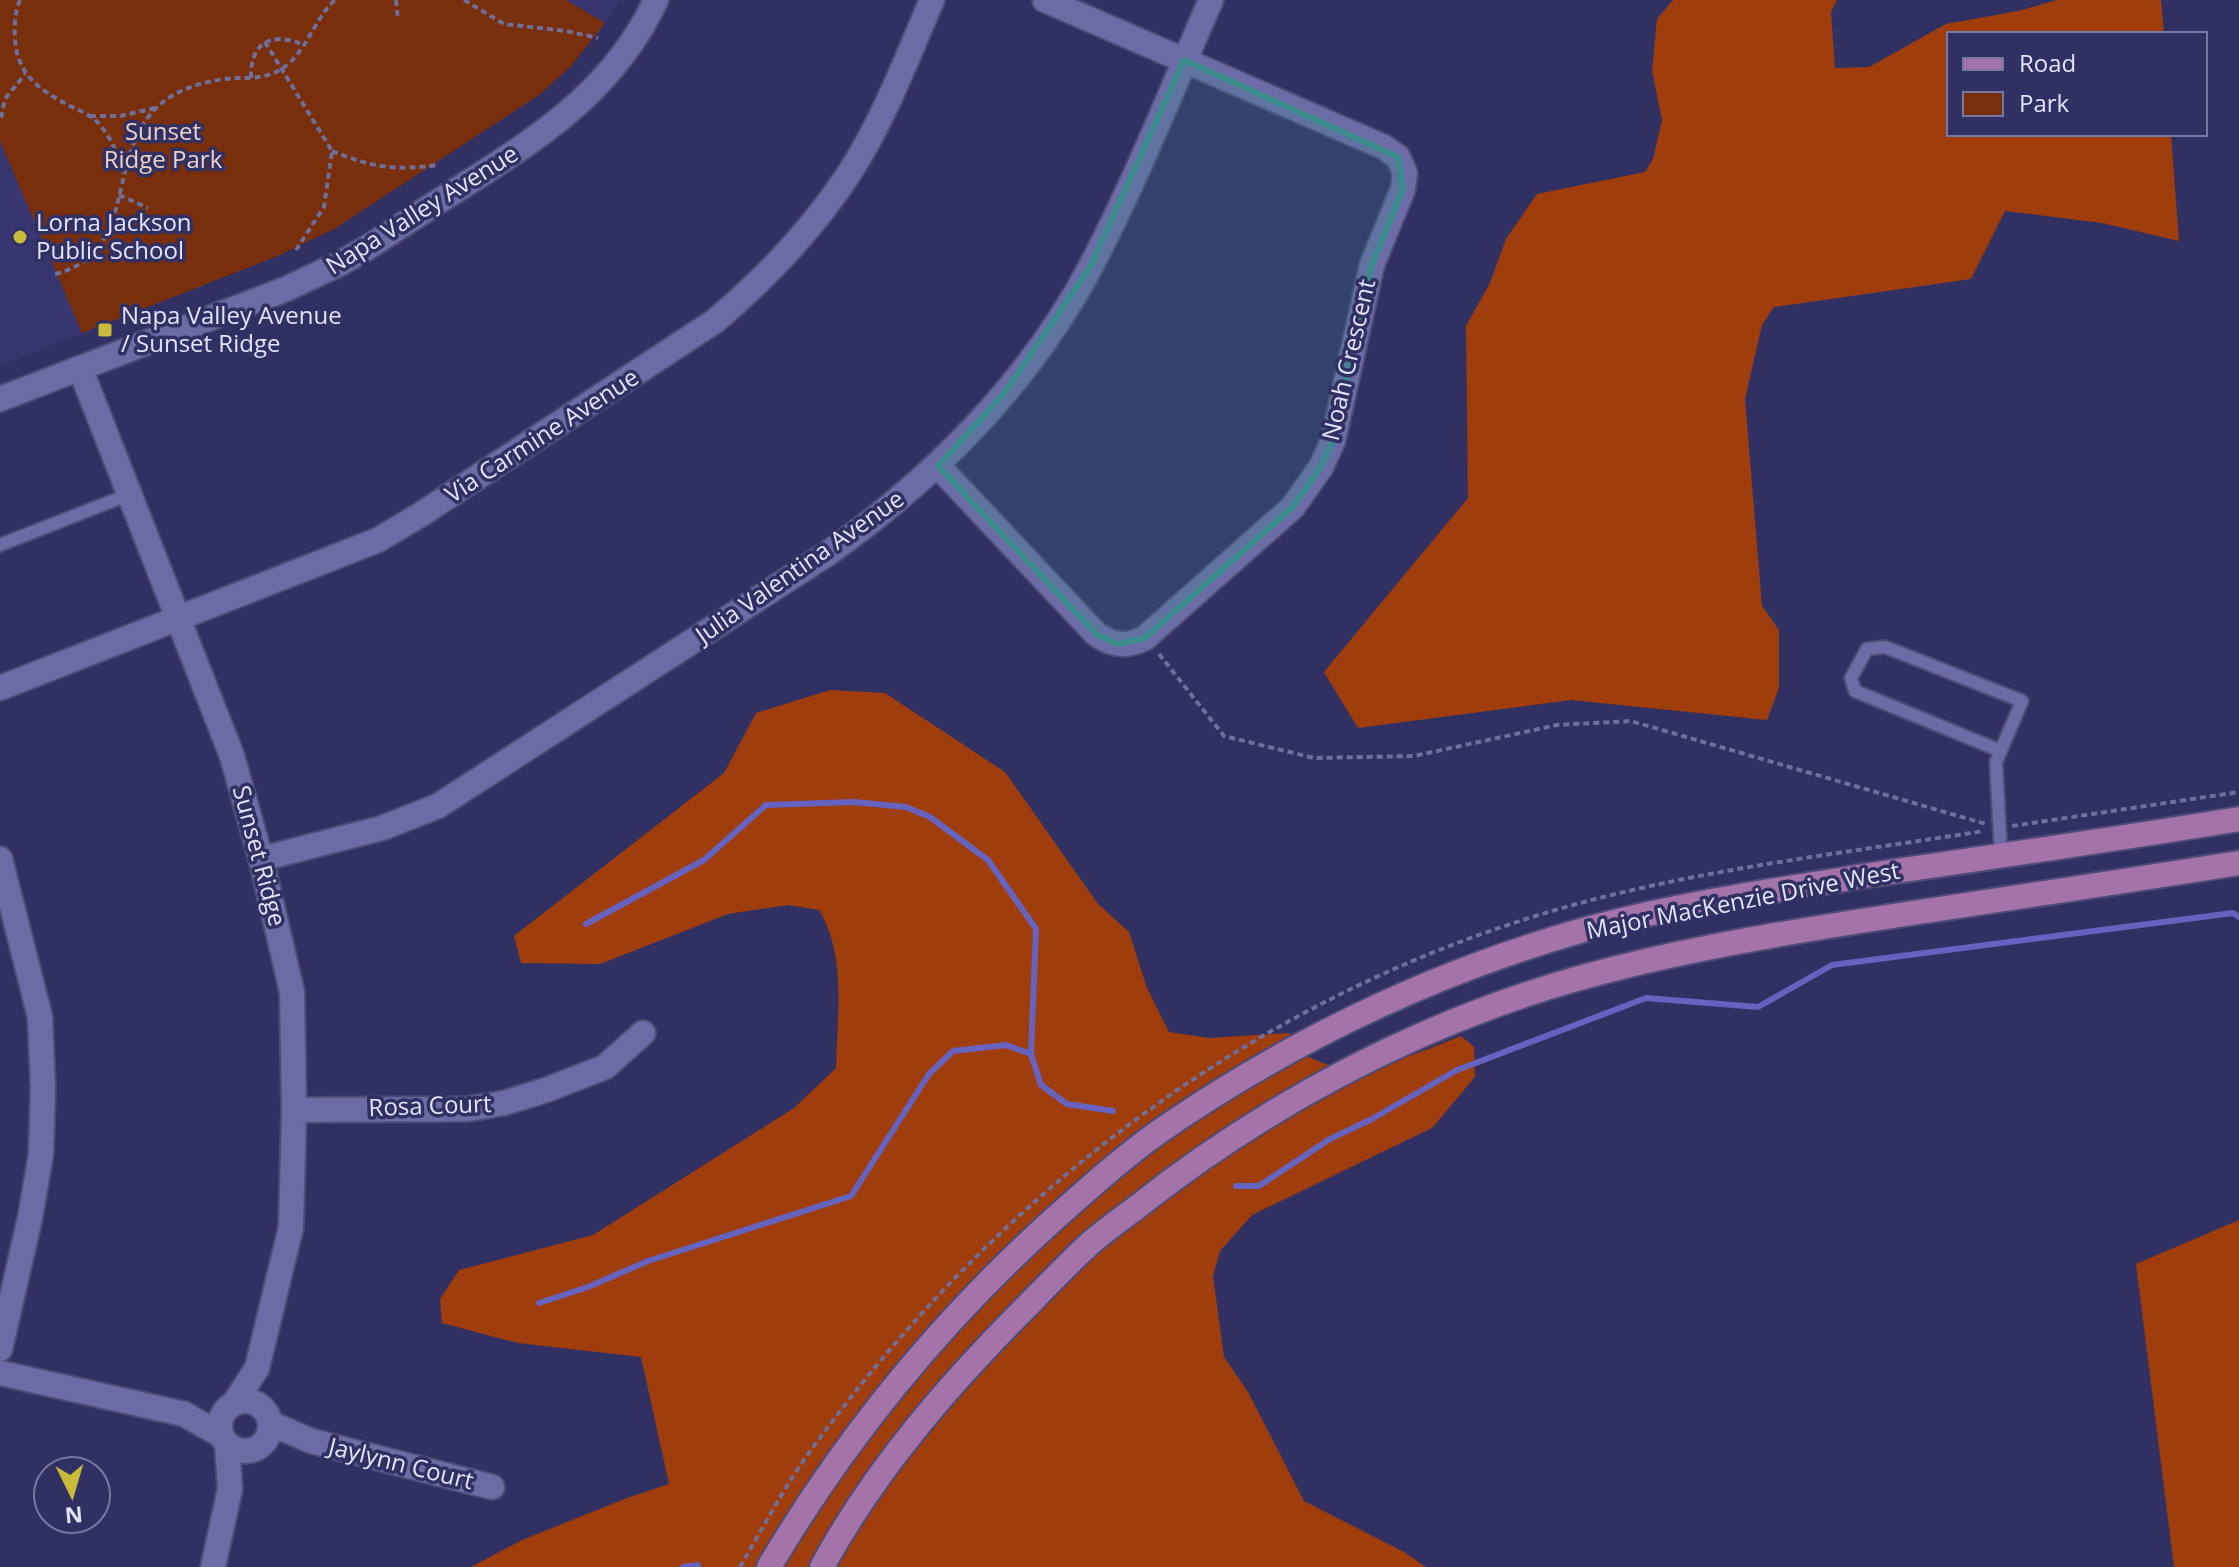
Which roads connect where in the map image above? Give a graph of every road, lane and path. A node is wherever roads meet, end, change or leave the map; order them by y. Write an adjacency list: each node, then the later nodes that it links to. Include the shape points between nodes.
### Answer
1 (20, 0): 15 (path, via 15,43)
2 (335, 0): 12 (path)
3 (396, 0): 9 (path)
4 (464, 0): 10 (path, via 504,24)
5 (656, 0): 27 (street, Napa Valley Avenue, via 618,62 580,104 365,249 286,289)
6 (932, 0): 32 (street, Via Carmine Avenue, via 852,169 786,255 715,321 378,540)
7 (1045, 0): 13 (street)
8 (1211, 0): 13 (street, Julia Valentina Avenue)
9 (398, 20)
10 (598, 38)
11 (265, 42): 12 (path, via 281,39); 14 (path); 16 (path, via 252,60)
12 (304, 45): 14 (path)
13 (1184, 60): 29 (street, Julia Valentina Avenue, via 1122,203 1068,305 1005,392); 29 (street, Noah Crescent, via 1384,147 1398,157 1405,173 1372,265 1333,441 1321,467 1276,523 1131,645 1096,634)
14 (281, 70): 16 (path); 20 (path)
15 (25, 74): 18 (path); 19 (path, via 5,99)
16 (251, 79): 17 (path, via 196,85)
17 (157, 107): 18 (path); 22 (path, via 133,143)
18 (90, 116): 22 (path, via 113,143)
19 (1, 118)
20 (332, 151): 21 (path, via 386,168); 25 (path, via 324,207)
21 (437, 165)
22 (123, 176): 23 (path)
23 (119, 195): 24 (path); 26 (path, via 100,248 83,263)
24 (148, 208)
25 (296, 250)
26 (55, 274)
27 (80, 368): 28 (street, Napa Valley Avenue); 30 (street, Sunset Ridge)
28 (0, 399)
29 (938, 466): 40 (street, Julia Valentina Avenue, via 827,554 438,806 382,828)
30 (130, 494): 31 (lane); 32 (street, Sunset Ridge)
31 (0, 545)
32 (178, 617): 34 (street, Via Carmine Avenue); 40 (street, Sunset Ridge, via 232,756)
33 (1156, 650): 37 (path, via 1224,736 1314,758 1414,756 1557,725 1631,721)
34 (0, 688)
35 (2001, 751): 35 (lane, via 2022,701 1885,647 1867,649 1851,678 1855,691); 37 (lane, via 1996,762)
36 (2239, 819): 38 (main road, Major MacKenzie Drive West)
37 (2000, 828): 38 (lane)
38 (2001, 856): 54 (main road, Major MacKenzie Drive West, via 1680,907 1574,933 1419,988 1281,1056 1158,1133 1012,1257 936,1335 847,1445)
39 (0, 859): 44 (street, via 40,1017 43,1087 41,1154)
40 (261, 859): 43 (street, Sunset Ridge, via 292,992)
41 (2239, 863): 55 (main road, Major MacKenzie Drive West, via 1684,951 1484,1010 1370,1060 1241,1131 1086,1247 968,1365 903,1443)
42 (643, 1033): 43 (street, Rosa Court, via 605,1067 504,1103 468,1109)
43 (294, 1110): 45 (street, Sunset Ridge, via 291,1227)
44 (0, 1349)
45 (257, 1368): 47 (street, Sunset Ridge); 49 (street, Sunset Ridge)
46 (0, 1373): 48 (street)
47 (232, 1404): 48 (street); 49 (street, via 253,1402); 50 (street, via 222,1415)
48 (184, 1414): 50 (street)
49 (264, 1432): 50 (street, via 245,1451); 51 (street, Jaylynn Court); 52 (street)
50 (224, 1439): 52 (street)
51 (492, 1487)
52 (230, 1489): 53 (street)
53 (213, 1567)
54 (769, 1567)
55 (822, 1567)

